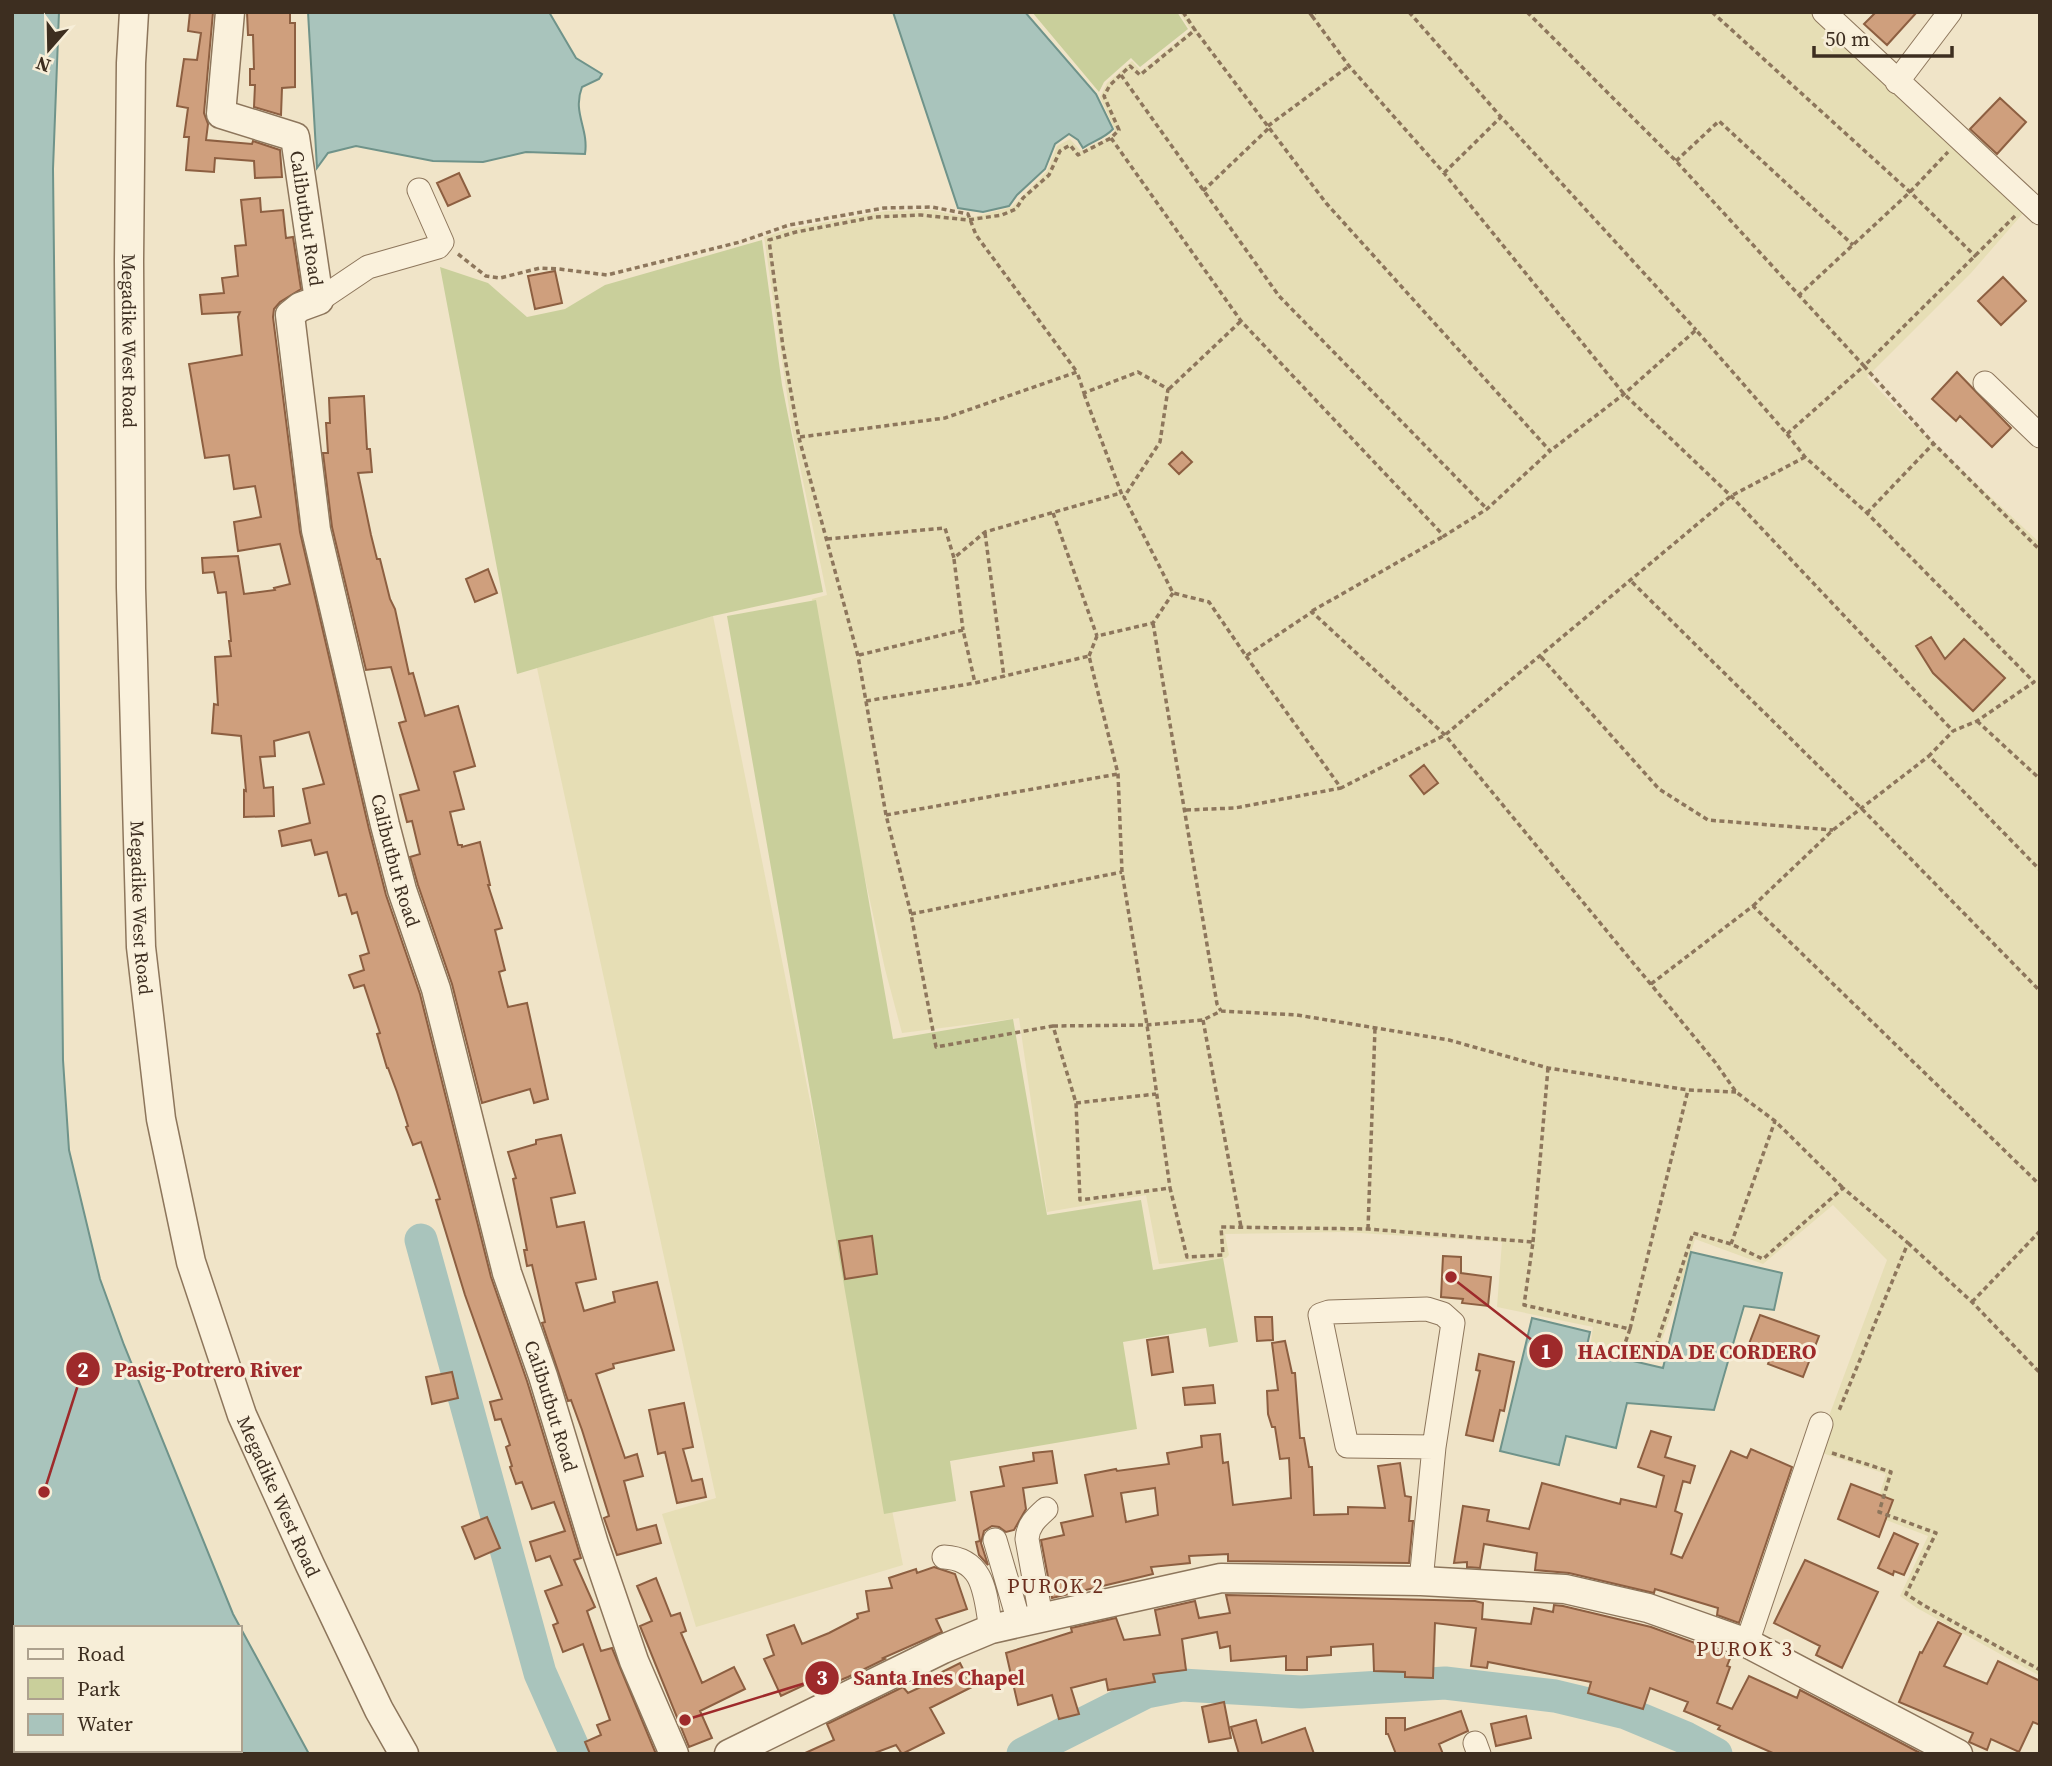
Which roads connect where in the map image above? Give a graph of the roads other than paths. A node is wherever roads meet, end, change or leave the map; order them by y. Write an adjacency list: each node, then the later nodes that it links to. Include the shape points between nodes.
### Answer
1 (134, 12): 20 (street, Megadike West Road, via 129,261 131,588 141,947 161,1119 191,1262 242,1415)
2 (230, 12): 8 (street, Calibutbut Road, via 220,114 295,137)
3 (1824, 12): 5 (street)
4 (1950, 12): 5 (street)
5 (1897, 82): 7 (street)
6 (419, 190): 8 (street, via 442,242 438,247 368,267)
7 (2030, 212)
8 (320, 300): 21 (street, Calibutbut Road, via 290,315 290,326 316,530 384,825 436,989 510,1280 634,1661)
9 (1985, 383): 10 (street)
10 (2040, 436)
11 (1827, 1424): 19 (street)
12 (1434, 1447): 12 (street, via 1453,1323 1427,1309 1320,1315 1347,1446); 16 (street)
13 (1046, 1509): 17 (street, via 1028,1530)
14 (995, 1539): 17 (street)
15 (944, 1557): 18 (street, via 957,1557 971,1565 981,1579)
16 (1421, 1581): 17 (street, via 1221,1578); 19 (street, via 1565,1589 1648,1608)
17 (1030, 1620): 18 (street)
18 (991, 1629): 22 (street)
19 (1747, 1643): 23 (street)
20 (404, 1754)
21 (674, 1754)
22 (729, 1754)
23 (1958, 1754)

